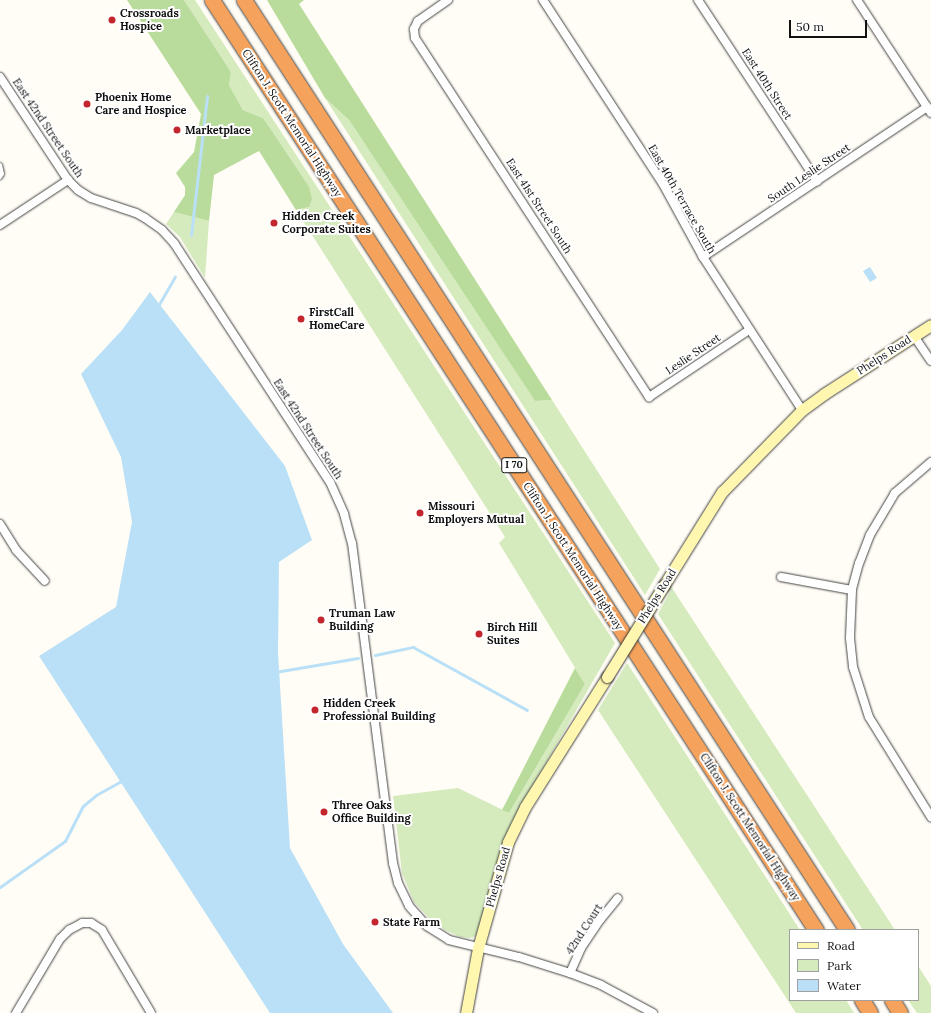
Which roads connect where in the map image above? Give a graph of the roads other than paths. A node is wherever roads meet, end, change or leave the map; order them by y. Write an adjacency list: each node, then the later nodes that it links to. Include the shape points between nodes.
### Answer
1 (212, 0): 28 (highway, Clifton J. Scott Memorial Highway / I 70)
2 (448, 0): 19 (street, East 41st Street South, via 414,26 415,38)
3 (543, 0): 14 (street, East 40th Terrace South, via 663,184)
4 (698, 0): 12 (street, East 40th Street)
5 (856, 0): 8 (street)
6 (245, 1): 29 (highway, I 70)
7 (0, 77): 11 (street, East 42nd Street South)
8 (929, 110): 12 (street, South Leslie Street)
9 (0, 165): 10 (lane)
10 (0, 177)
11 (68, 180): 13 (street); 30 (street, East 42nd Street South, via 91,198 136,213 162,230 174,243 330,482 344,514 352,543 393,863 398,883 409,906 427,926 449,940)
12 (817, 181): 14 (street, South Leslie Street)
13 (0, 225)
14 (703, 257): 16 (street, East 40th Terrace South)
15 (931, 325): 17 (street, Phelps Road)
16 (750, 330): 19 (street, Leslie Street); 20 (street, East 40th Terrace South)
17 (914, 336): 18 (street); 20 (street, Phelps Road)
18 (931, 361)
19 (649, 397)
20 (802, 410): 30 (street, Phelps Road, bridge, via 722,492 525,807 508,842)
21 (931, 462): 25 (street, via 895,493 882,513 859,563)
22 (0, 524): 24 (street, via 16,550)
23 (781, 576): 25 (street)
24 (45, 581)
25 (852, 590): 26 (street, via 850,638 859,691 869,718)
26 (931, 817)
27 (618, 898): 31 (street, 42nd Court, via 581,948)
28 (815, 929)
29 (846, 929)
30 (478, 948): 31 (street, East 42nd Street South, via 519,956); 36 (street, Phelps Road)
31 (570, 973): 37 (street, East 42nd Street South, via 601,985)
32 (863, 1001): 38 (highway)
33 (893, 1001): 39 (highway)
34 (16, 1013): 35 (street, via 60,939 69,930 85,923 91,923 102,930)
35 (151, 1013)
36 (466, 1013)
37 (653, 1013)
38 (870, 1013)
39 (900, 1013)

